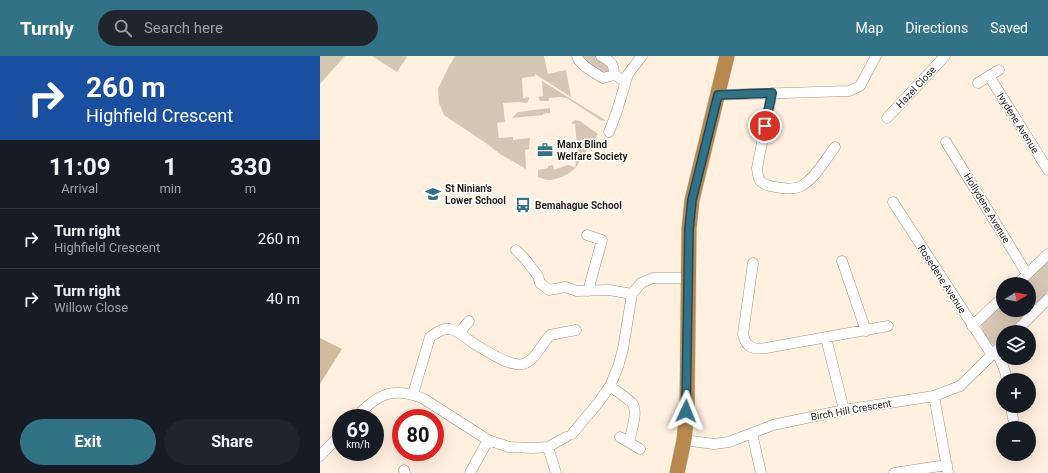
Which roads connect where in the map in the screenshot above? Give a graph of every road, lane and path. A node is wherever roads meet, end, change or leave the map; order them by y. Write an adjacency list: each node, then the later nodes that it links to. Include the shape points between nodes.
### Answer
1 (577, 56): 8 (street, via 581,64 603,78)
2 (601, 56): 8 (street, via 612,63)
3 (642, 56): 10 (street)
4 (725, 56): 13 (highway)
5 (876, 56): 12 (street, via 860,86 849,91)
6 (945, 56): 14 (street, Hazel Close)
7 (999, 70): 9 (street)
8 (614, 75): 10 (street)
9 (989, 76): 11 (street); 18 (street, Ivydene Avenue)
10 (625, 81): 15 (street)
11 (978, 83)
12 (772, 93): 13 (street); 17 (street, via 757,168 758,177 763,184 789,188 803,185 814,176)
13 (718, 95): 27 (highway, via 692,200)
14 (887, 118)
15 (609, 132)
16 (946, 142): 25 (street, Hollydene Avenue)
17 (835, 147)
18 (1048, 170)
19 (893, 202): 35 (street, Rosedene Avenue)
20 (587, 235): 28 (street, via 602,240)
21 (516, 250): 28 (street, via 538,276 540,283 549,290 565,287)
22 (1048, 254): 25 (street)
23 (842, 261): 37 (street)
24 (753, 263): 39 (street, via 743,334 748,346 756,349)
25 (1027, 274): 26 (street)
26 (1024, 277)
27 (688, 278): 29 (street, via 653,278 641,283); 52 (highway)
28 (588, 291): 29 (street, via 609,290)
29 (632, 294): 42 (street, via 623,349)
30 (1048, 299): 33 (street)
31 (996, 304): 35 (street)
32 (469, 321): 38 (street)
33 (1022, 325)
34 (888, 326): 37 (street)
35 (972, 326): 40 (street, Rosedene Avenue)
36 (576, 330): 38 (street, via 550,335 532,359 525,364 504,361 473,343)
37 (866, 330): 39 (street)
38 (460, 332): 43 (street, via 440,330 430,337)
39 (826, 338): 46 (street)
40 (994, 354): 41 (street, Rosedene Avenue, via 999,356); 44 (street, Birch Hill Crescent, via 960,386)
41 (1005, 373)
42 (610, 386): 53 (street, via 632,403 634,423); 55 (street, via 569,436)
43 (413, 394): 45 (street, via 394,392 381,396); 51 (street)
44 (934, 396): 46 (street, Birch Hill Crescent); 58 (street)
45 (364, 409)
46 (844, 410): 49 (street, Birch Hill Crescent, via 773,425)
47 (1012, 413): 48 (street)
48 (1013, 419)
49 (752, 433): 52 (street, Birch Hill Crescent, via 729,442 714,444); 62 (street)
50 (620, 437): 53 (street)
51 (488, 440): 55 (street, via 509,447); 59 (street)
52 (684, 440): 61 (highway)
53 (629, 442): 56 (street)
54 (332, 443): 57 (street)
55 (548, 447): 60 (street)
56 (640, 449)
57 (320, 456)
58 (948, 469): 63 (street)
59 (470, 473)
60 (556, 473)
61 (677, 473)
62 (761, 473)
63 (894, 473)

